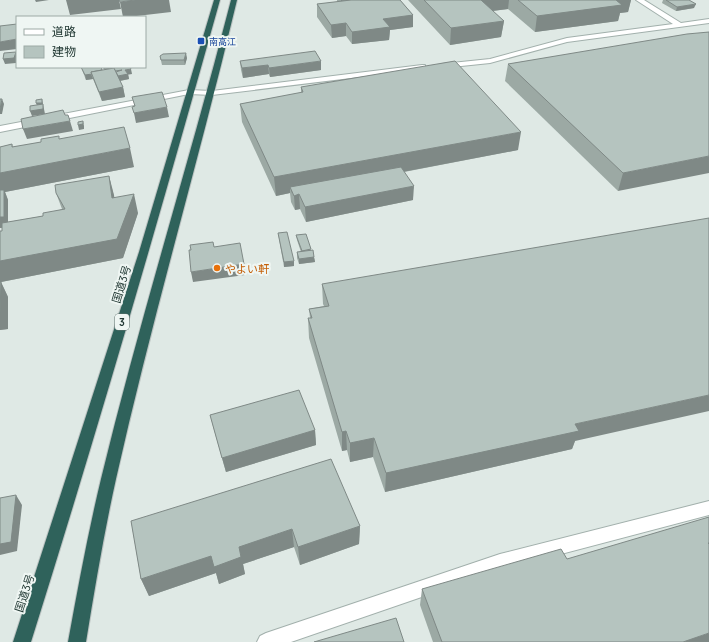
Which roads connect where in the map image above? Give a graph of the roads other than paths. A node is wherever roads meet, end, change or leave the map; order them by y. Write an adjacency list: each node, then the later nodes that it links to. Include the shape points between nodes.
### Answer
1 (217, 0): 6 (highway, 国道3号 / 3)
2 (234, 0): 7 (highway)
3 (639, 0): 5 (street)
4 (709, 21): 5 (street)
5 (680, 25): 7 (street, via 567,40 490,61)
6 (189, 92): 7 (street); 8 (street); 10 (highway, 国道3号 / 3, via 144,252)
7 (212, 93): 11 (highway, via 106,489)
8 (0, 129)
9 (709, 508): 12 (street, via 500,562)
10 (22, 642)
11 (77, 642)
12 (266, 642)

